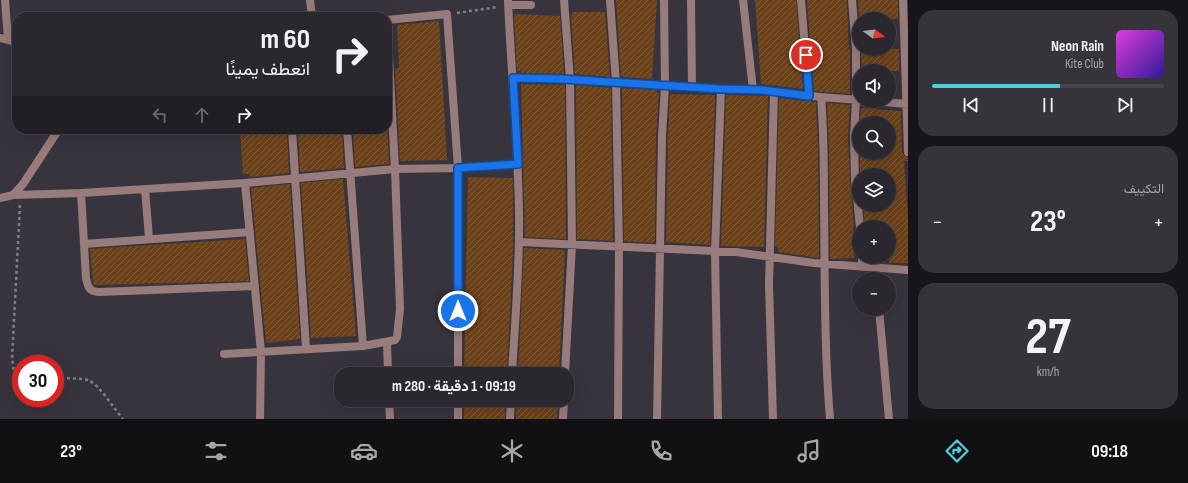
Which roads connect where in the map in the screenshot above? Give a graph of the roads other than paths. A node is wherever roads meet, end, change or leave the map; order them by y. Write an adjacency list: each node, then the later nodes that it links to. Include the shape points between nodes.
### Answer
1 (5, 0): 15 (street)
2 (310, 0): 13 (street)
3 (564, 0): 18 (street)
4 (610, 0): 19 (street)
5 (664, 0): 20 (street)
6 (691, 0): 21 (street)
7 (743, 0): 23 (street)
8 (801, 0): 25 (street)
9 (852, 0): 16 (street)
10 (903, 0): 29 (street)
11 (508, 2): 12 (street); 17 (street)
12 (531, 5)
13 (311, 12)
14 (392, 20): 37 (street, via 448,14)
15 (4, 38)
16 (856, 64)
17 (513, 78): 18 (street); 36 (street)
18 (570, 80): 19 (street); 51 (street)
19 (616, 83): 20 (street); 52 (street)
20 (665, 86): 21 (street); 53 (street)
21 (692, 87): 22 (street)
22 (721, 89): 23 (street); 54 (street)
23 (753, 90): 24 (street)
24 (774, 91): 25 (street); 55 (street)
25 (809, 96): 26 (street)
26 (821, 97): 27 (street); 56 (street, via 824,132)
27 (852, 100)
28 (896, 103): 29 (street)
29 (907, 104): 35 (street)
30 (856, 108): 46 (street, via 855,179)
31 (392, 113): 38 (street)
32 (57, 134): 44 (street)
33 (292, 134): 40 (street)
34 (347, 134): 39 (street)
35 (908, 152)
36 (518, 164): 37 (street); 49 (street)
37 (458, 168): 38 (street); 69 (street)
38 (395, 169): 39 (street); 63 (street, via 400,309 397,337)
39 (350, 173): 40 (street); 64 (street)
40 (295, 178): 41 (street); 65 (street)
41 (245, 182): 42 (street); 47 (street)
42 (145, 189): 43 (street); 48 (street)
43 (81, 193): 44 (street); 50 (street)
44 (16, 195): 45 (street)
45 (0, 198)
46 (859, 220)
47 (250, 232): 48 (street); 61 (street)
48 (149, 238): 50 (street)
49 (519, 242): 51 (street); 70 (street)
50 (84, 244): 61 (street, via 86,278 92,291)
51 (572, 244): 52 (street); 71 (street)
52 (619, 247): 53 (street); 81 (street)
53 (660, 248): 54 (street); 82 (street)
54 (715, 251): 55 (street); 83 (street)
55 (770, 256): 56 (street); 84 (street)
56 (825, 264): 57 (street); 85 (street, via 825,344)
57 (862, 266): 58 (street)
58 (876, 268): 59 (street); 60 (street)
59 (908, 270)
60 (876, 272)
61 (255, 286): 66 (street)
62 (880, 316): 86 (street)
63 (387, 342): 64 (street); 68 (street)
64 (363, 346): 65 (street)
65 (306, 349): 66 (street)
66 (261, 352): 67 (street); 76 (street)
67 (224, 354)
68 (388, 367)
69 (458, 367)
70 (512, 367)
71 (565, 367)
72 (389, 407): 77 (street)
73 (458, 407): 78 (street)
74 (511, 407): 79 (street)
75 (564, 407): 80 (street)
76 (260, 419)
77 (390, 419)
78 (458, 419)
79 (510, 419)
80 (563, 419)
81 (618, 419)
82 (657, 419)
83 (718, 419)
84 (773, 419)
85 (830, 419)
86 (889, 419)

